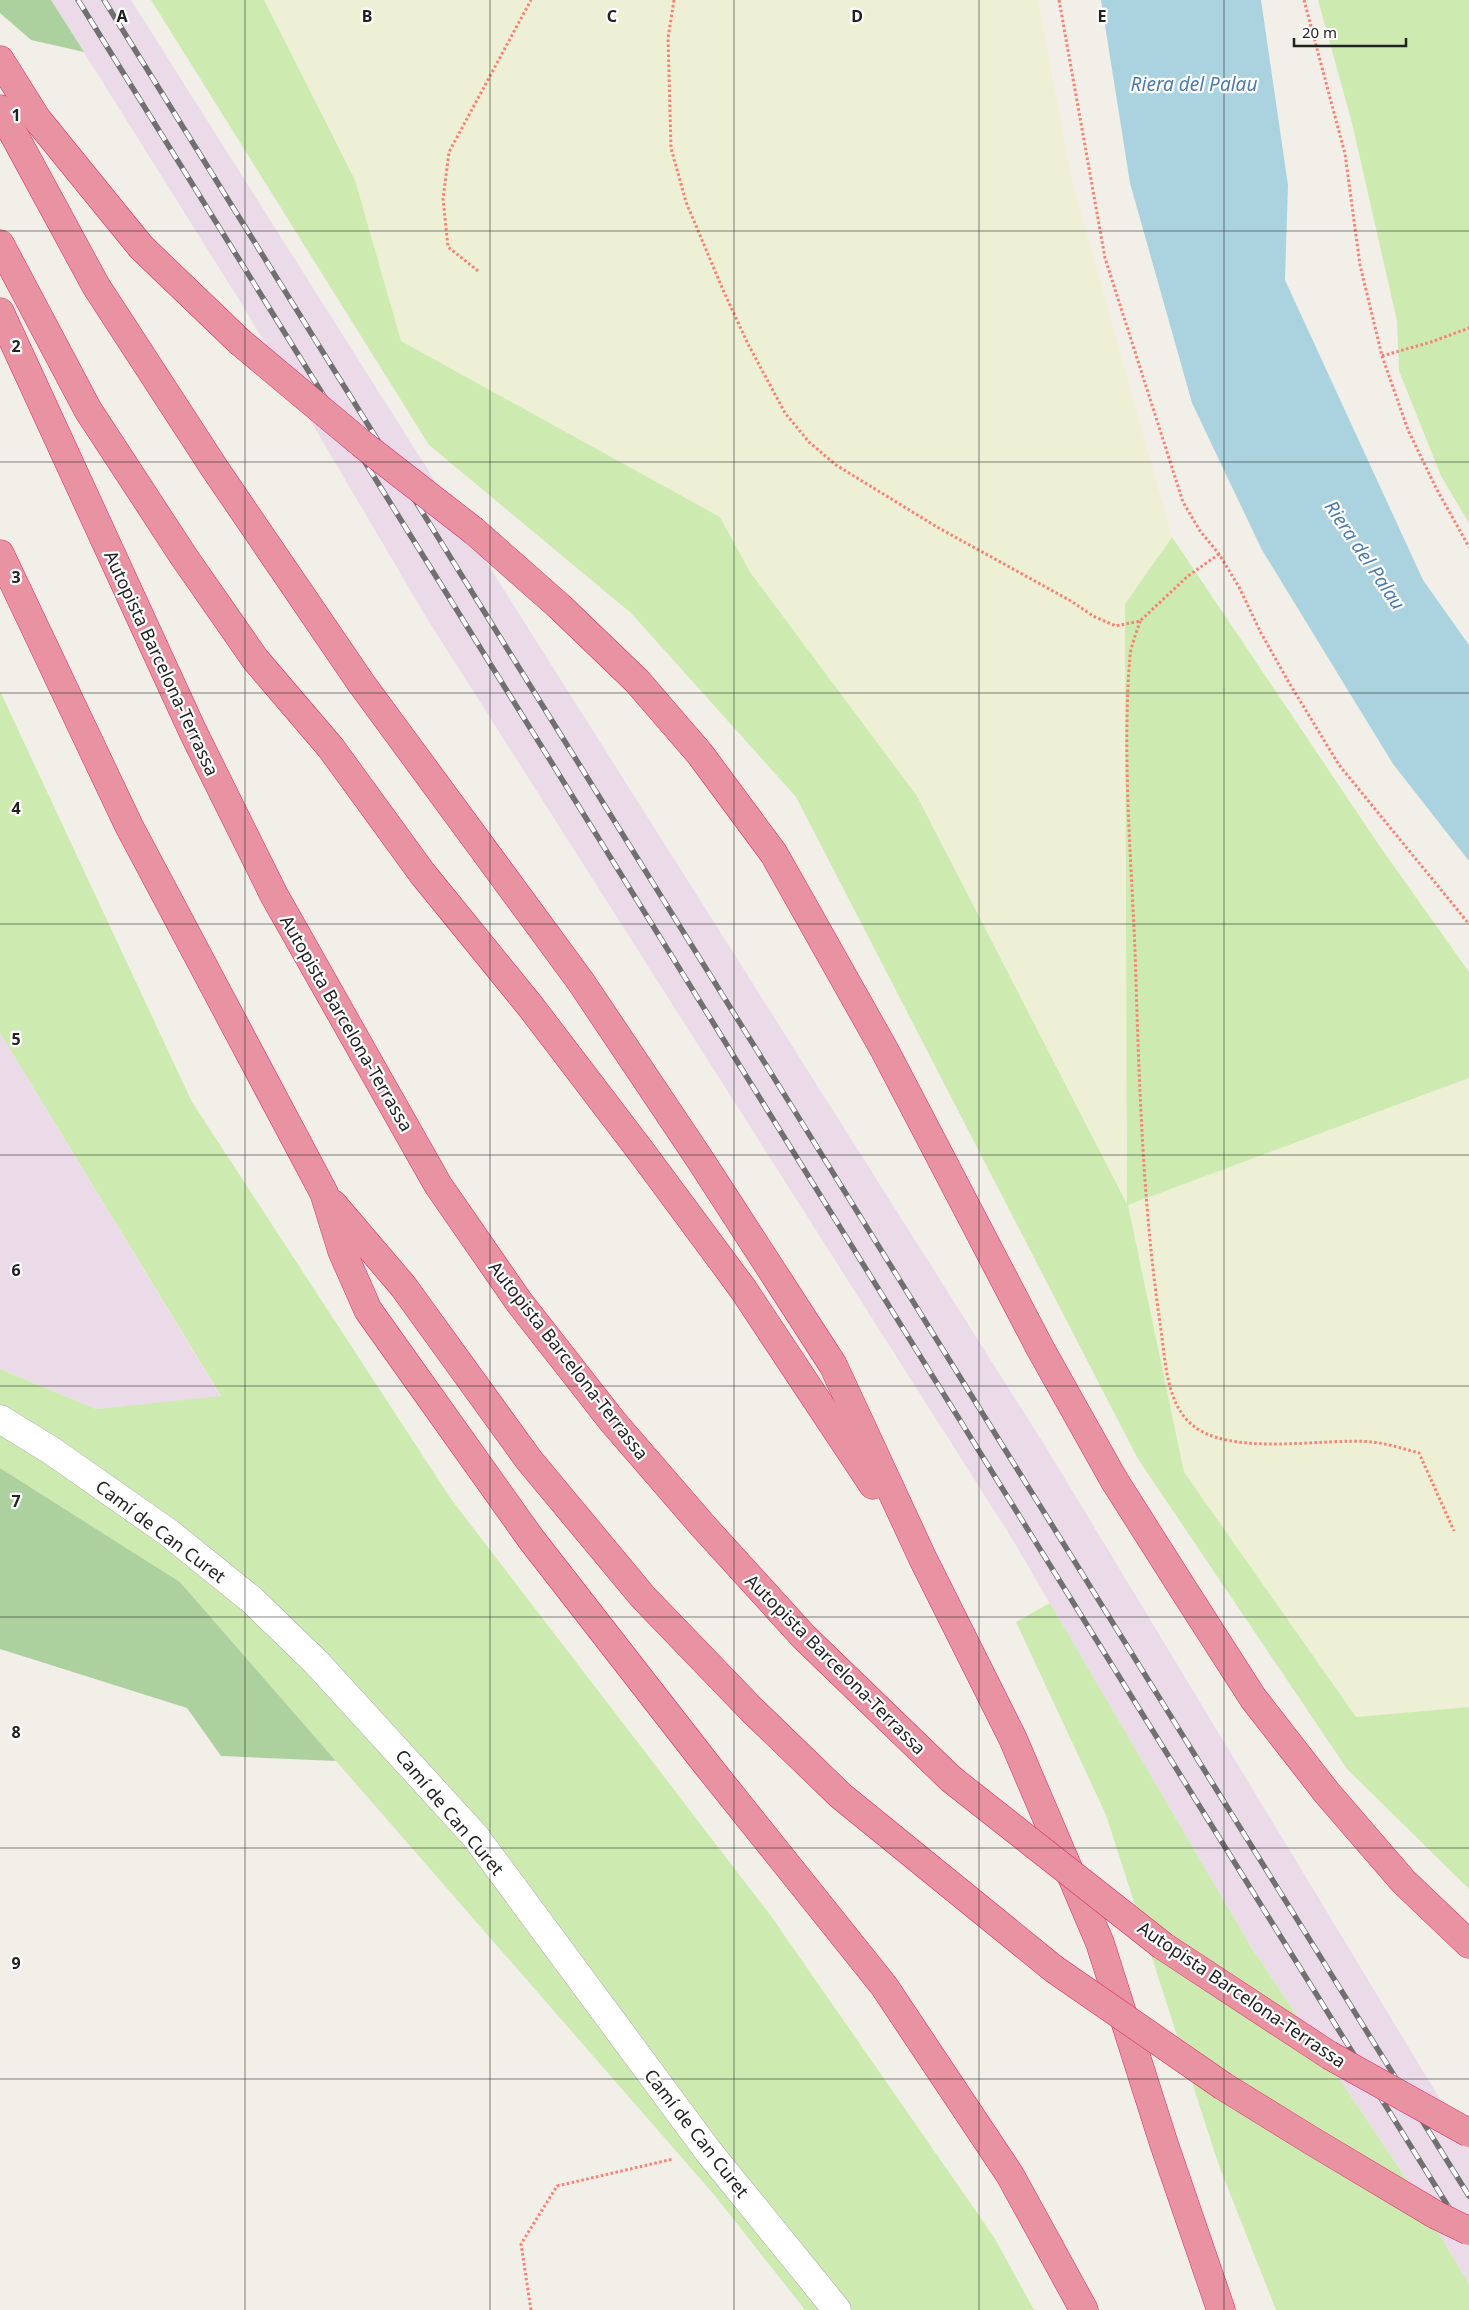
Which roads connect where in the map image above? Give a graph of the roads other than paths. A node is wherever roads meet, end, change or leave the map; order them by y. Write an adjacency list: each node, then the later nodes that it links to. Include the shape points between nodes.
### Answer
1 (0, 60): 9 (highway, bridge, via 37,119 141,247 240,342 354,438 474,531 559,606 637,681 700,754 774,854 885,1051 1040,1348 1114,1480 1185,1592 1254,1698 1327,1793 1403,1881)
2 (0, 109): 8 (highway, via 96,286 210,461 361,683 581,982 833,1365)
3 (0, 244): 8 (highway, via 88,410 255,659 330,748 422,873 531,1008 674,1196 743,1289)
4 (0, 312): 10 (highway, Autopista Barcelona-Terrassa, bridge, via 194,734 269,886 438,1185 519,1302 613,1422 804,1637 951,1779 1163,1946 1329,2055)
5 (0, 554): 6 (highway, via 129,826)
6 (324, 1193): 11 (highway, bridge, via 403,1286 529,1460 643,1597 841,1796 1054,1969 1223,2086 1312,2142); 13 (highway, via 342,1251 368,1310 531,1538 700,1757 884,1986 1010,2175)
7 (0, 1419): 12 (street, Camí de Can Curet, via 52,1451 169,1533 252,1600 316,1662 475,1836 708,2151)
8 (923, 1559): 14 (highway, via 1013,1739 1100,1943)
9 (1469, 1944)
10 (1469, 2133)
11 (1469, 2231)
12 (837, 2310)
13 (1084, 2310)
14 (1221, 2310)

